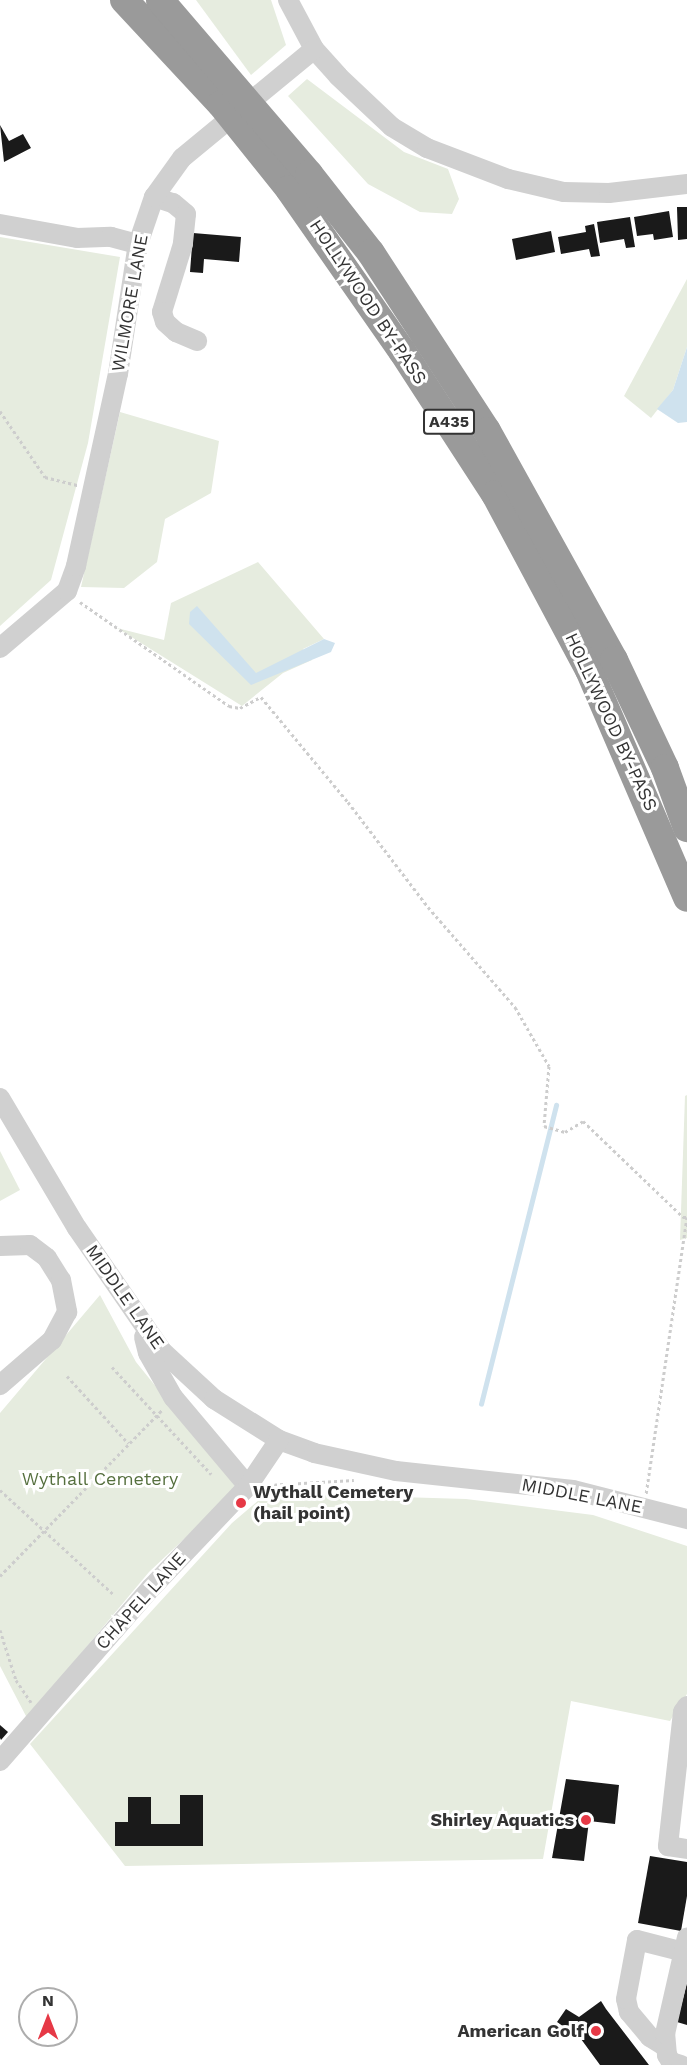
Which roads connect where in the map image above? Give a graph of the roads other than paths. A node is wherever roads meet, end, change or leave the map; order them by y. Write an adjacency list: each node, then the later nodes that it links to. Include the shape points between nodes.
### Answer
1 (124, 0): 12 (highway, HOLLYWOOD BY-PASS / A435, via 221,104 289,189 402,351 488,484 589,669)
2 (160, 0): 11 (highway, HOLLYWOOD BY-PASS / A435, via 302,166 370,253 487,431 614,660)
3 (288, 0): 4 (street)
4 (314, 49): 5 (street, via 393,127 427,148 508,179 564,192 609,193); 6 (street, WILMORE LANE, via 182,158)
5 (687, 184)
6 (154, 197): 8 (street, WILMORE LANE); 9 (street, via 173,203 186,214 183,244 162,312 165,322 176,332)
7 (0, 224): 8 (street, via 77,238 111,237)
8 (138, 244): 10 (street, WILMORE LANE, via 118,374 76,566 67,591)
9 (197, 341)
10 (0, 648)
11 (687, 828)
12 (687, 898)
13 (0, 1098): 15 (street, MIDDLE LANE, via 77,1228)
14 (0, 1246): 16 (street, via 30,1245 47,1258 61,1280 67,1312 52,1340)
15 (142, 1326): 17 (street, MIDDLE LANE, via 162,1351 214,1399); 18 (street, via 148,1353 173,1397)
16 (1, 1383)
17 (279, 1440): 18 (street, CHAPEL LANE); 19 (street, MIDDLE LANE, via 314,1453 396,1471 573,1490)
18 (248, 1486): 23 (street, CHAPEL LANE)
19 (649, 1509): 20 (street, MIDDLE LANE); 21 (street, MIDDLE LANE)
20 (687, 1519)
21 (687, 1524)
22 (687, 1706): 24 (street, via 683,1712 668,1846)
23 (0, 1761)
24 (687, 1849)
25 (685, 1944): 26 (street); 26 (street, via 637,1940 626,1999 629,2012 650,2037)
26 (665, 2040): 27 (street, via 671,2062)
27 (681, 2065)

